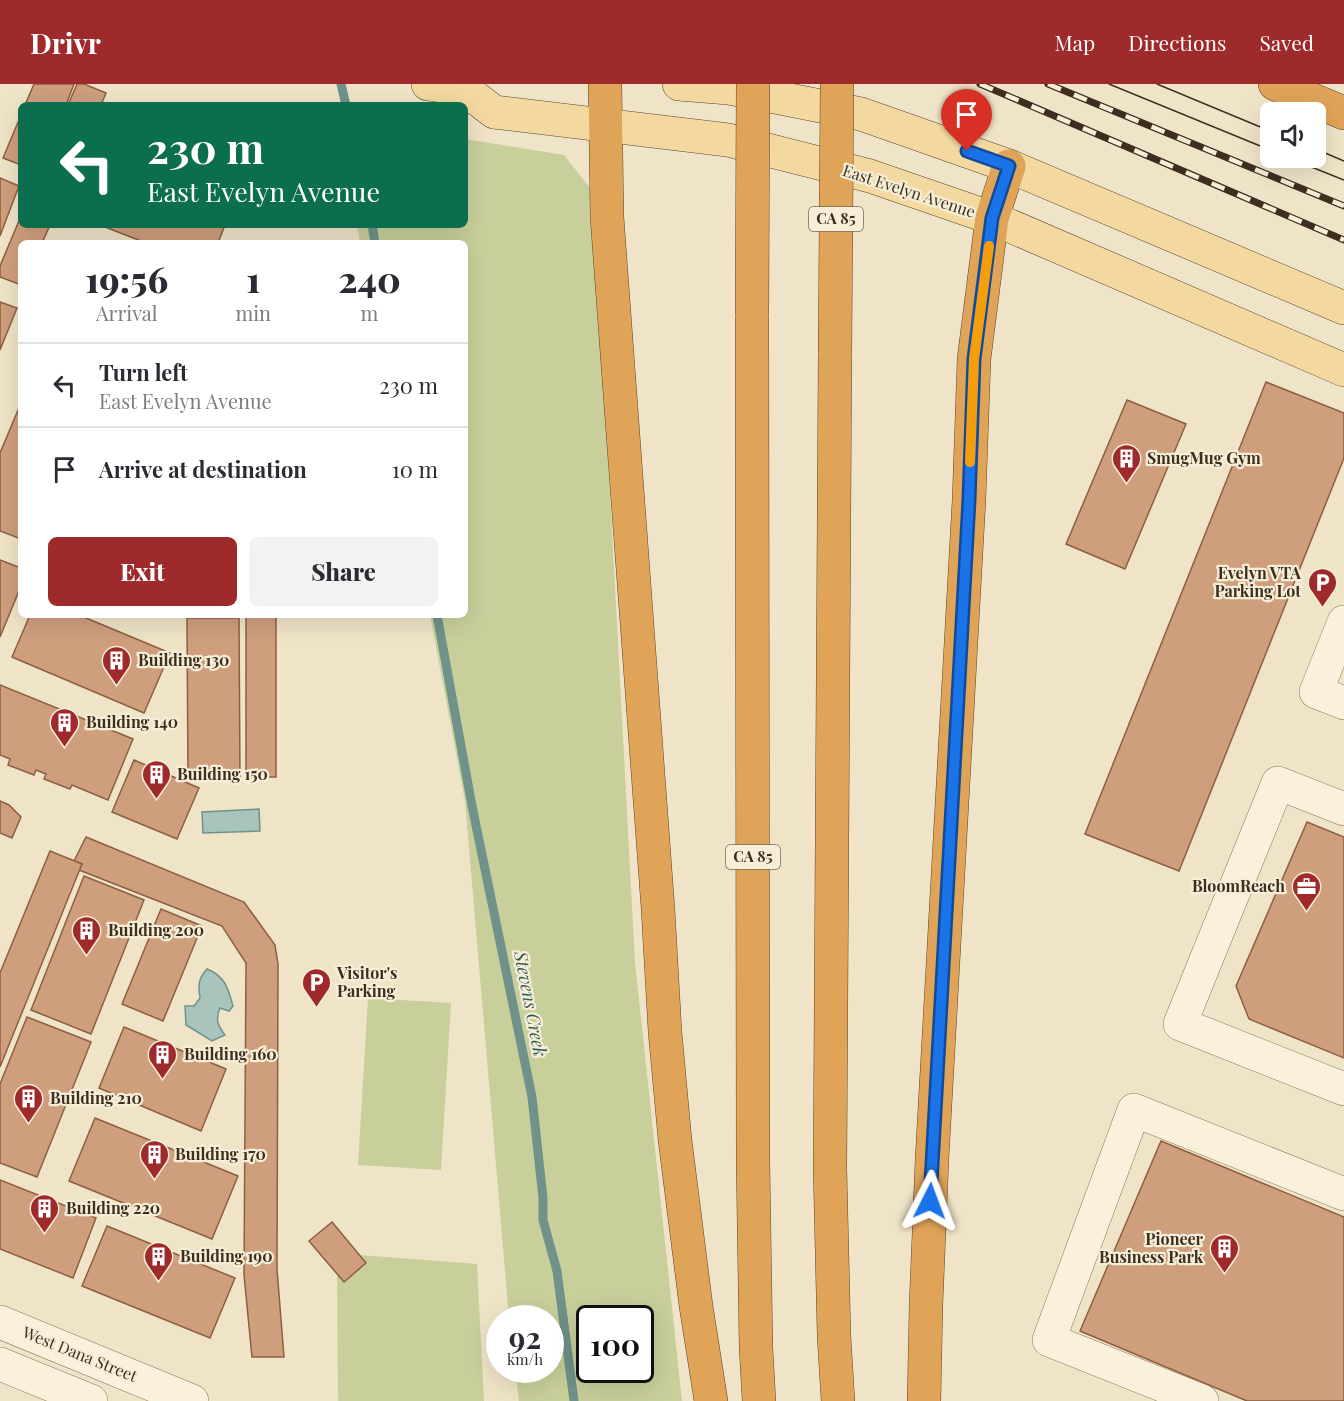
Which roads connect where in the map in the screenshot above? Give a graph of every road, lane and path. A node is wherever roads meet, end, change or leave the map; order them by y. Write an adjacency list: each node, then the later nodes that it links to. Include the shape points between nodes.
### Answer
1 (428, 84): 7 (main road)
2 (605, 84): 9 (highway)
3 (679, 84): 10 (main road, via 729,88 861,114)
4 (753, 84): 24 (highway, CA 85, bridge, via 753,1163)
5 (837, 84): 25 (highway, CA 85, bridge, via 830,1168)
6 (1275, 84): 8 (highway)
7 (468, 86): 9 (main road, East Evelyn Avenue, via 494,112)
8 (1344, 113)
9 (604, 125): 11 (main road, East Evelyn Avenue, via 728,140 870,176); 23 (highway, via 607,217 665,1032 691,1270)
10 (1009, 166): 11 (highway); 12 (main road)
11 (992, 218): 13 (main road, East Evelyn Avenue); 26 (highway, via 974,359 932,1159)
12 (1344, 308)
13 (1344, 370)
14 (1344, 622): 15 (street, via 1316,692)
15 (1344, 703)
16 (1344, 808): 17 (street, via 1278,783 1180,1024)
17 (1344, 1089)
18 (1344, 1194): 27 (street, via 1134,1110 1049,1340)
19 (0, 1322): 22 (street, West Dana Street)
20 (0, 1364): 21 (street)
21 (91, 1401)
22 (192, 1401)
23 (711, 1401)
24 (759, 1401)
25 (838, 1401)
26 (924, 1401)
27 (1202, 1401)

